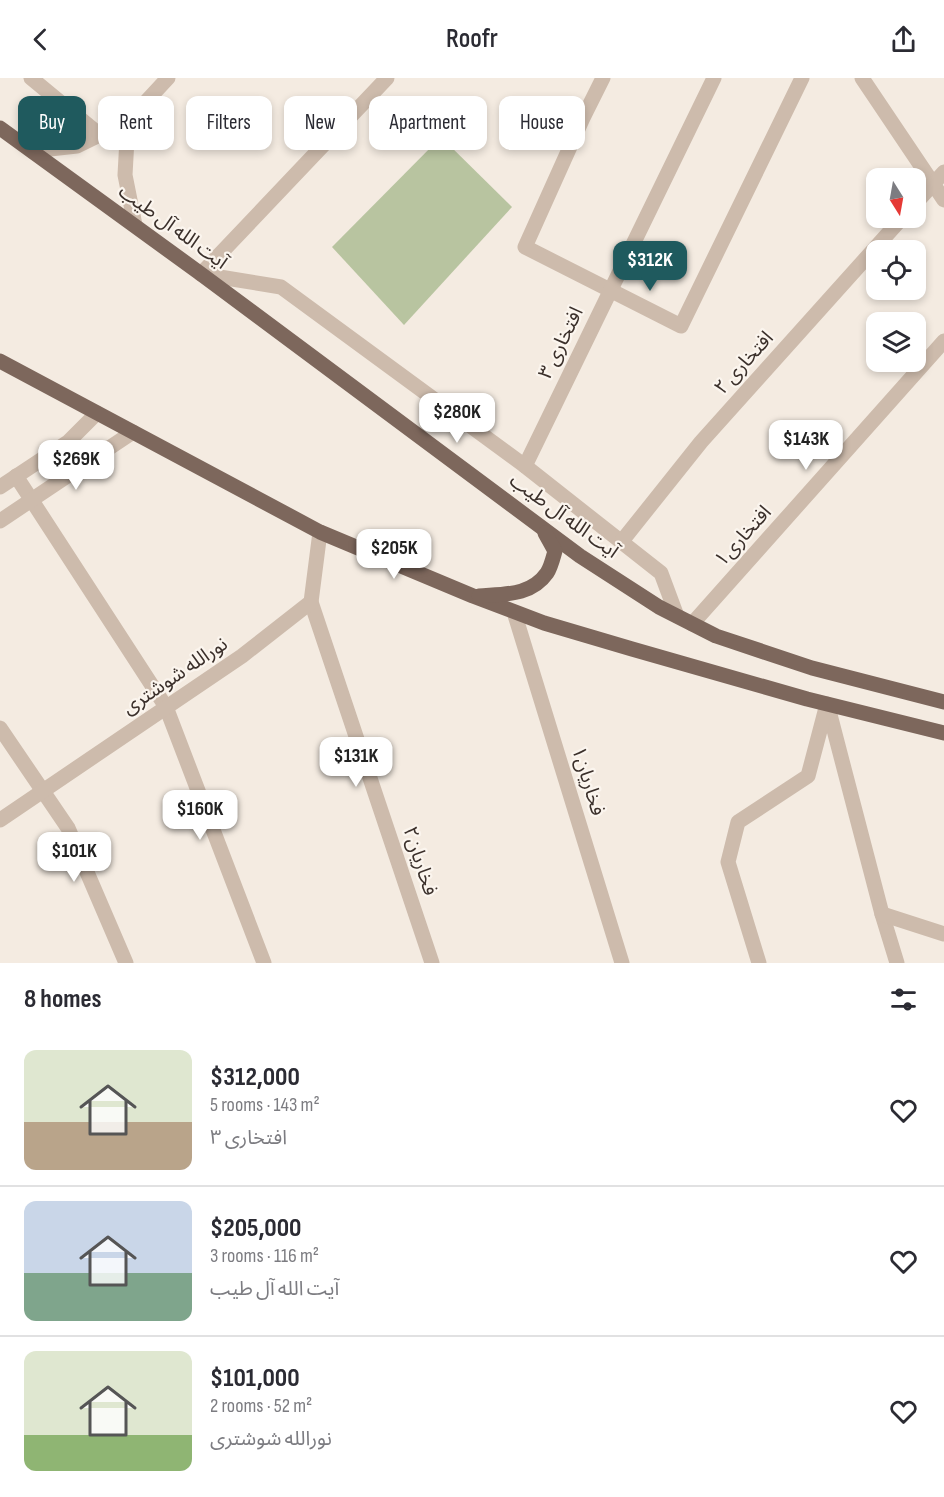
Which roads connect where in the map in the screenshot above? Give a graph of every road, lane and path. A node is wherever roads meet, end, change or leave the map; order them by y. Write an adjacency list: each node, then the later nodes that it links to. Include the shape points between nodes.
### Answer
1 (31, 78): 10 (street)
2 (168, 78): 8 (street)
3 (387, 78): 20 (street)
4 (603, 78): 21 (street, via 525,247)
5 (714, 78): 21 (street, افتخاری ۳)
6 (802, 78): 21 (street, via 681,326)
7 (862, 78): 15 (street)
8 (151, 96)
9 (0, 128): 13 (main road, آیت الله آل طیب)
10 (98, 133)
11 (98, 136): 13 (street, via 77,146)
12 (126, 150): 18 (street, via 125,175)
13 (32, 151): 18 (main road, آیت الله آل طیب)
14 (944, 171): 15 (street)
15 (932, 185): 16 (street); 17 (street)
16 (926, 192)
17 (944, 200)
18 (135, 225): 20 (main road, آیت الله آل طیب)
19 (893, 228): 33 (street, افتخاری ۲, via 701,442)
20 (201, 274): 26 (street, via 281,287); 31 (main road, آیت الله آل طیب)
21 (610, 291): 26 (street, افتخاری ۳)
22 (944, 341): 38 (street, افتخاری۱)
23 (0, 361): 24 (main road)
24 (97, 413): 25 (main road); 27 (street, via 68,442)
25 (134, 432): 29 (street); 32 (main road)
26 (525, 466): 33 (street)
27 (16, 476): 28 (street); 29 (street)
28 (0, 487)
29 (32, 500): 30 (street); 41 (street)
30 (0, 521)
31 (541, 527): 34 (main road, via 555,551 548,573 531,589); 37 (main road, آیت الله آل طیب)
32 (320, 531): 34 (main road); 35 (street)
33 (622, 541): 37 (street, via 661,573)
34 (472, 596): 36 (main road)
35 (311, 602): 41 (street, نورالله شوشتری, via 242,656); 50 (street, فخاریان۲)
36 (514, 612): 40 (main road); 51 (street, فخاریان۱)
37 (677, 616): 38 (main road, آیت الله آل طیب)
38 (692, 624): 39 (main road, آیت الله آل طیب, via 716,636 813,668)
39 (944, 702)
40 (827, 704): 43 (main road); 46 (street); 52 (street, via 808,776 738,822 728,862)
41 (166, 707): 44 (street, نورالله شوشتری); 49 (street)
42 (0, 728): 44 (street)
43 (944, 733)
44 (42, 791): 45 (street, نورالله شوشتری); 48 (street, via 68,828)
45 (0, 820)
46 (882, 914): 47 (street); 53 (street)
47 (944, 934)
48 (126, 963)
49 (264, 963)
50 (432, 963)
51 (622, 963)
52 (759, 963)
53 (897, 963)

